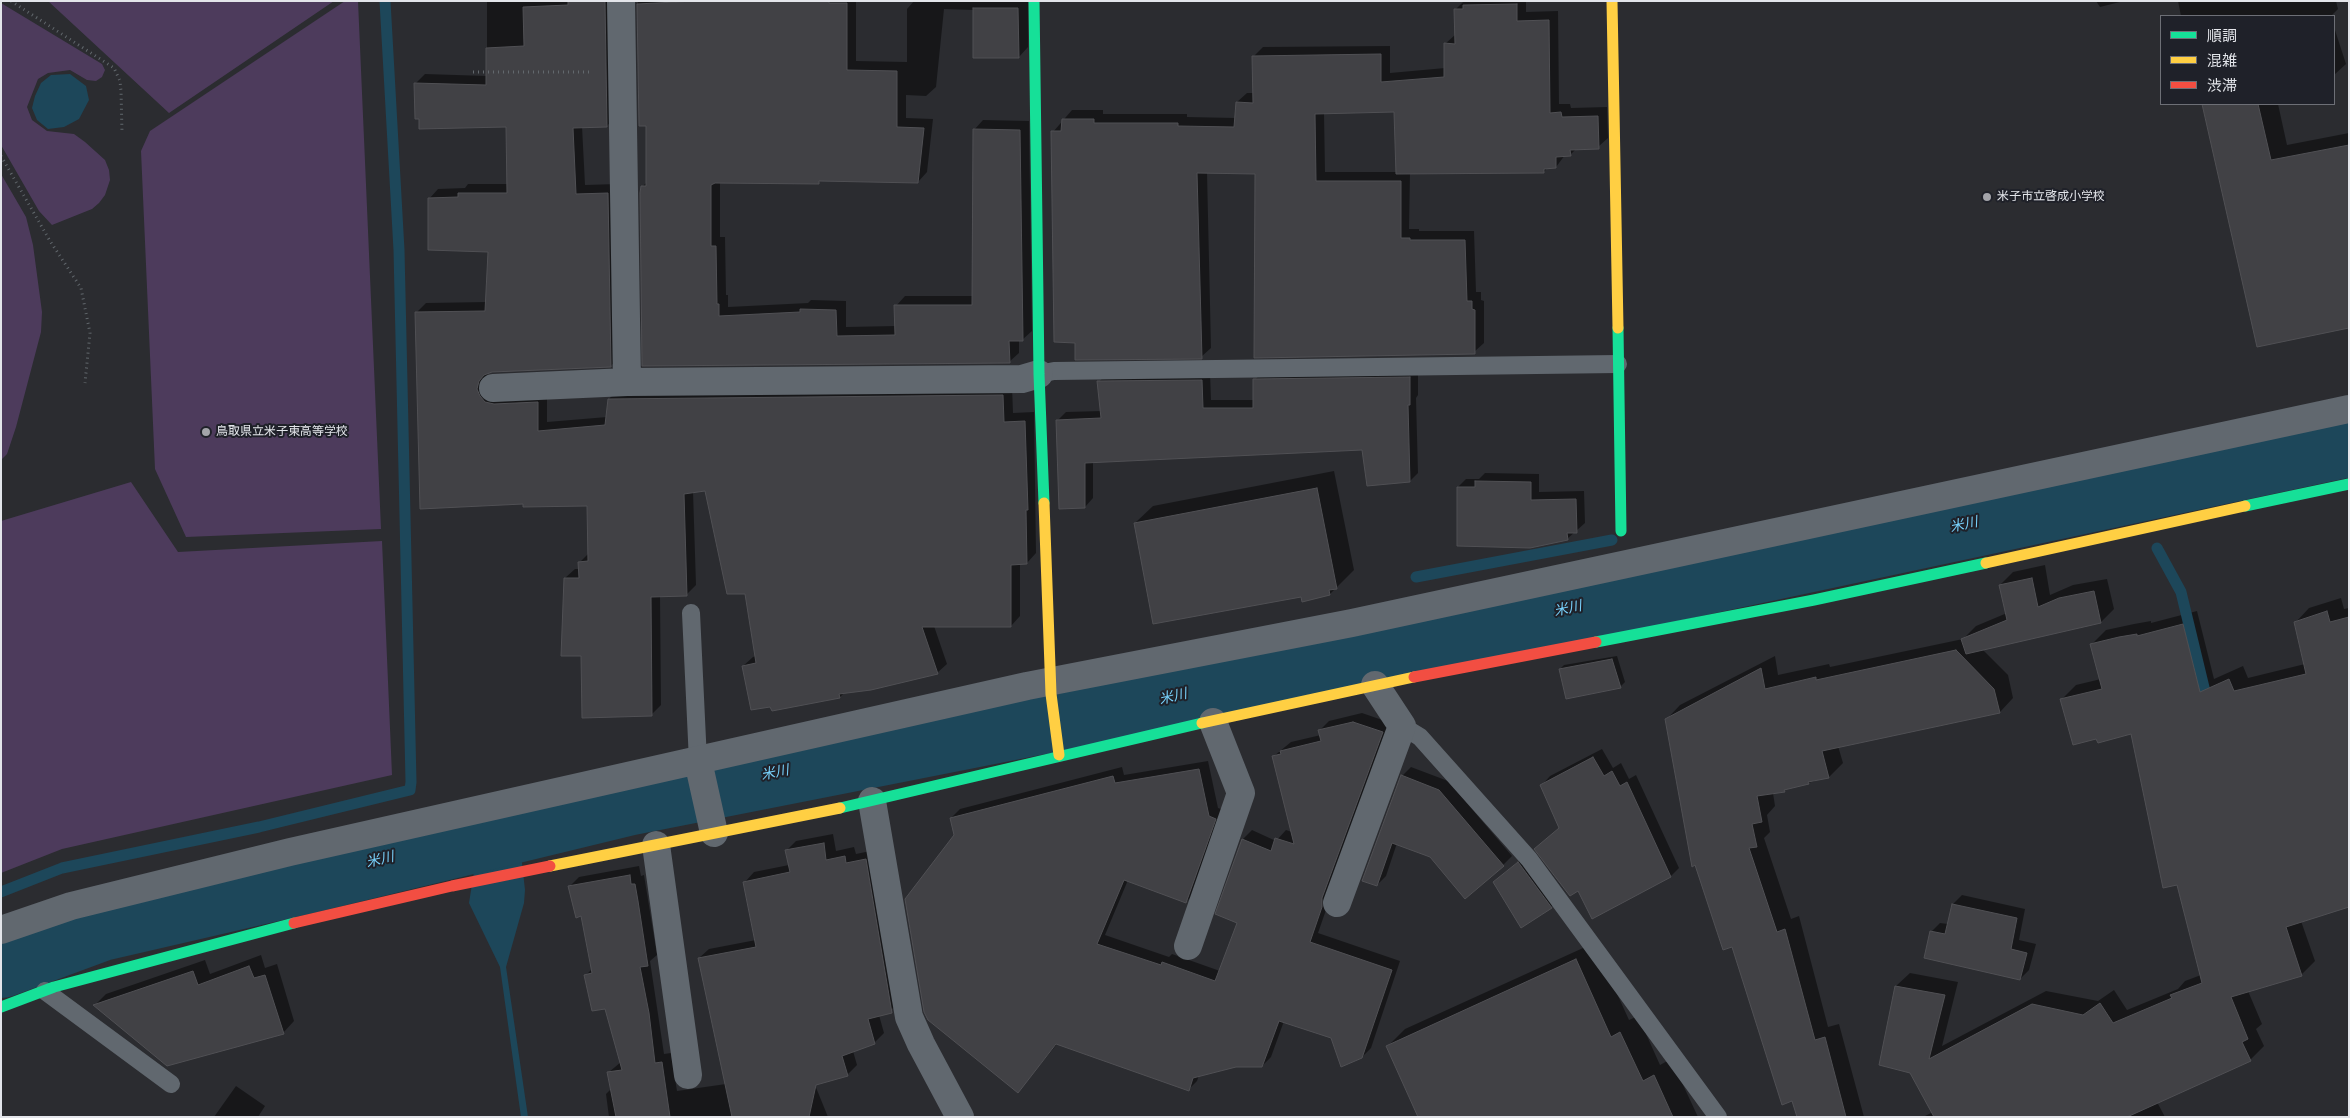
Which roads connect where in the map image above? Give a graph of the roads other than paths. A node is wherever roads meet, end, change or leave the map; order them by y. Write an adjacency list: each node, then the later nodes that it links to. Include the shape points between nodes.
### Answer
1 (621, 1): 6 (street)
2 (1034, 1): 5 (street)
3 (1612, 1): 4 (street)
4 (1618, 364): 5 (lane, via 1054,370); 10 (street)
5 (1039, 374): 6 (street, via 1022,378); 13 (street)
6 (627, 382): 7 (street)
7 (494, 388)
8 (2349, 409): 13 (street)
9 (2349, 484): 12 (street, via 1814,600)
10 (1621, 531)
11 (691, 613): 17 (lane)
12 (1375, 685): 14 (street); 15 (street)
13 (1051, 688): 16 (street); 17 (street)
14 (1213, 722): 16 (street); 23 (street, via 1241,793)
15 (1402, 726): 21 (street); 29 (lane, via 1420,736 1529,859)
16 (1059, 755): 18 (street)
17 (699, 767): 19 (street); 22 (street, via 290,852 71,906)
18 (872, 801): 19 (street); 28 (street, via 909,1017)
19 (712, 821): 20 (street)
20 (656, 845): 24 (street, via 452,886 236,937); 26 (street)
21 (1337, 903)
22 (1, 930)
23 (1188, 946)
24 (45, 991): 25 (street); 27 (lane)
25 (1, 1008)
26 (688, 1075)
27 (172, 1084)
28 (960, 1117)
29 (1718, 1117)

